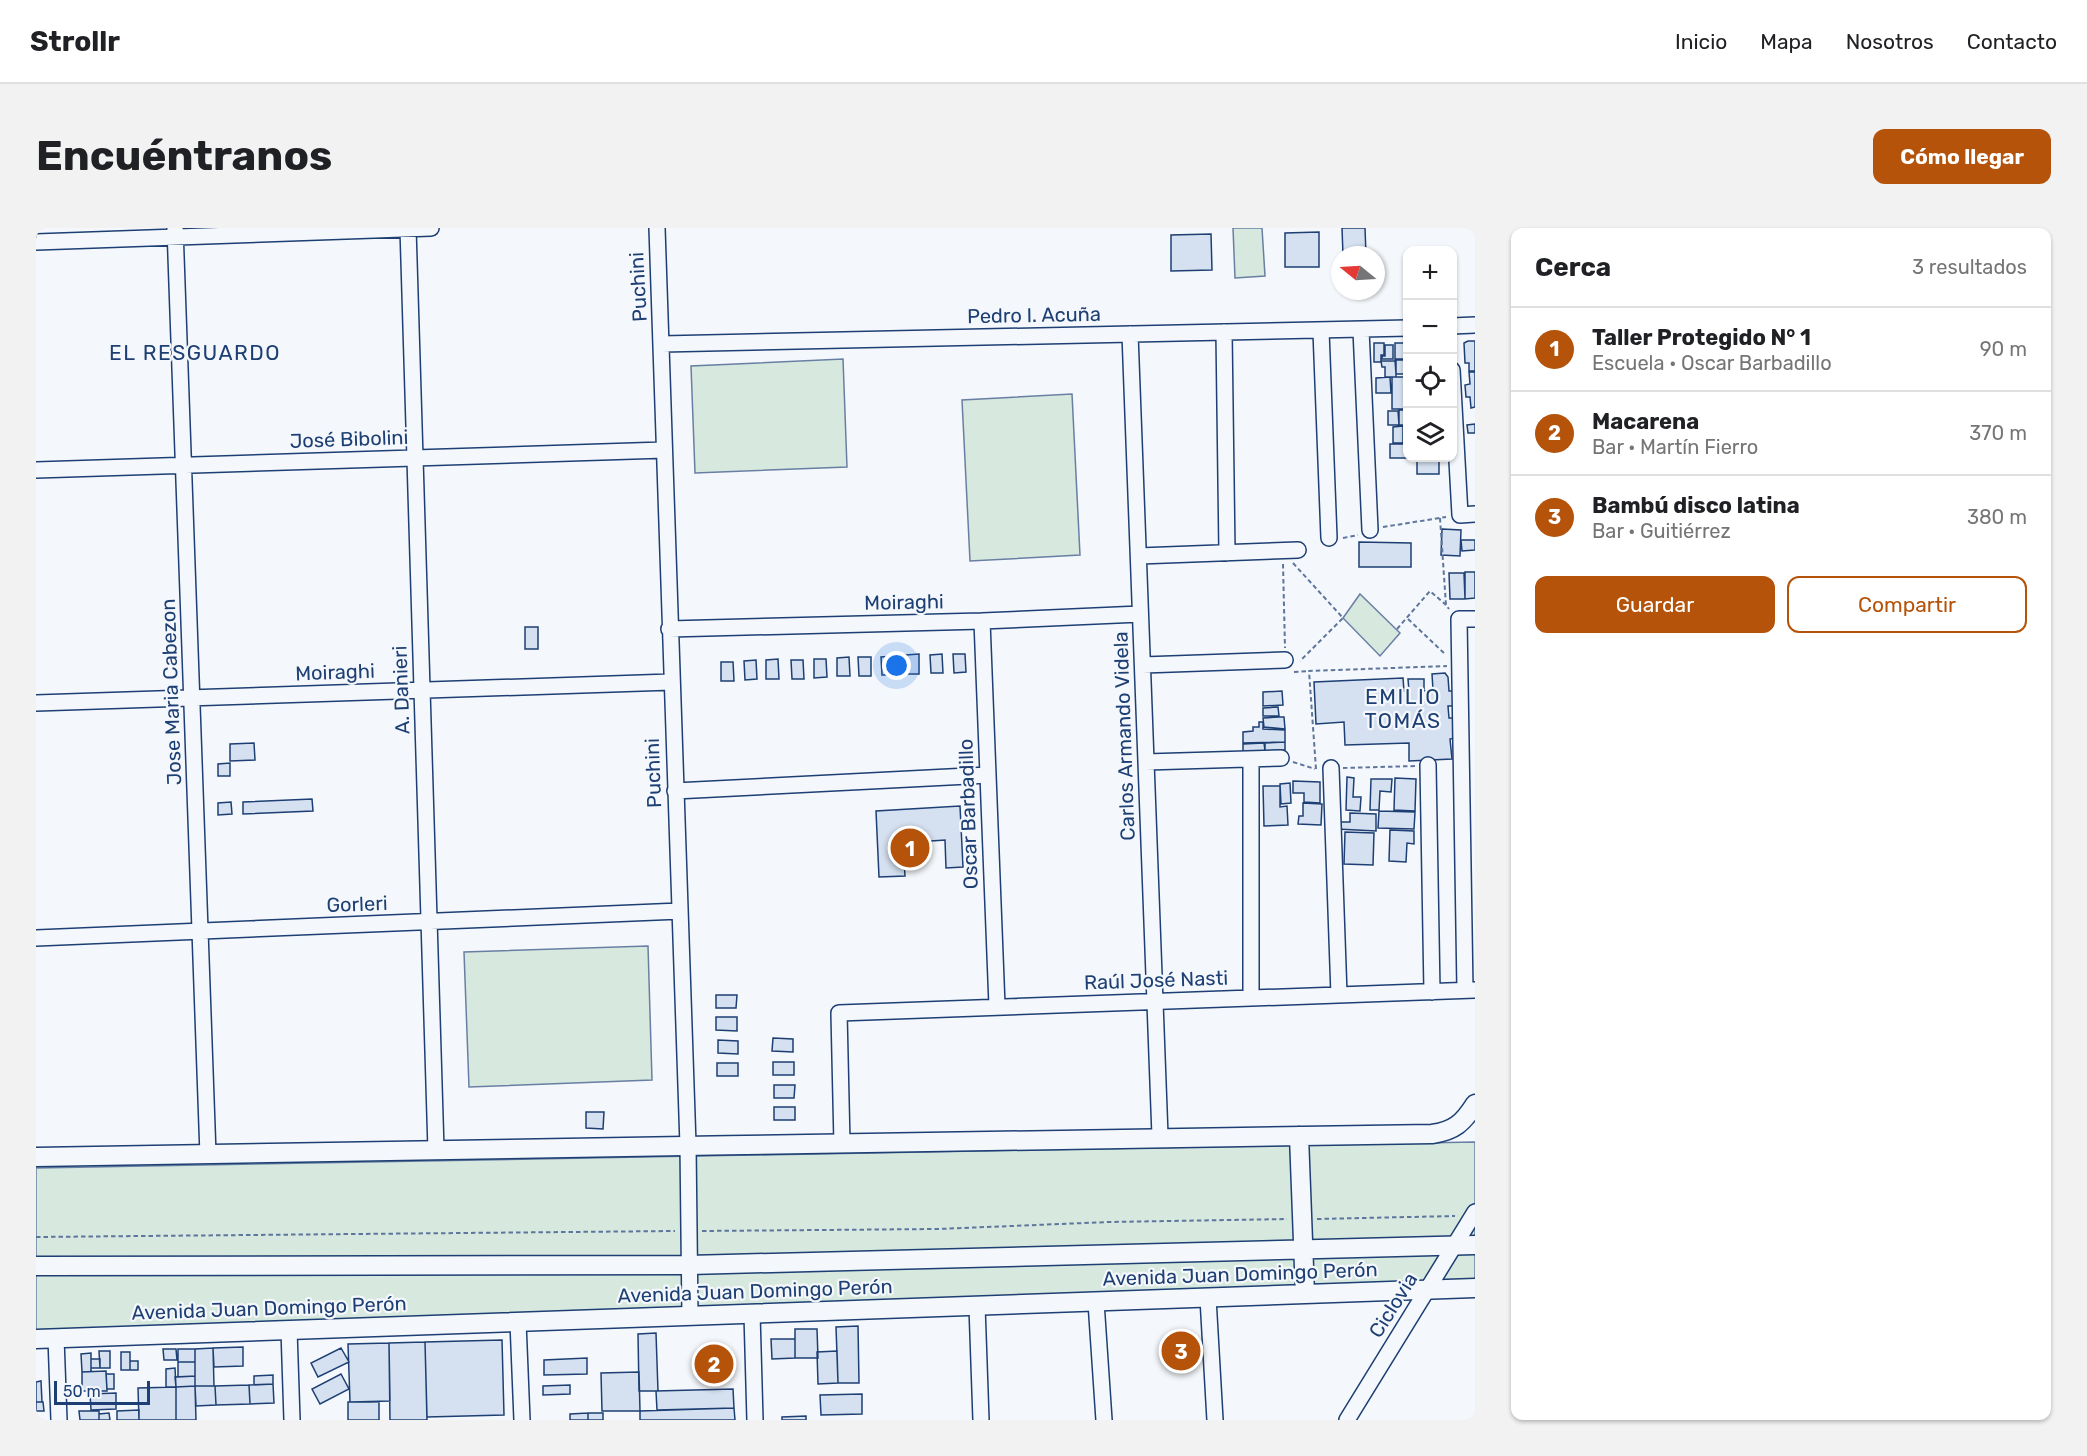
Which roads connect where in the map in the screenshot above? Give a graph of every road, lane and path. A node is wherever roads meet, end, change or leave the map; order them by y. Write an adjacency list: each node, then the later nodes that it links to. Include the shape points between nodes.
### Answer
1 (408, 228): 2 (street); 4 (street); 16 (street, A. Danieri)
2 (431, 228)
3 (657, 228): 13 (street, Puchini)
4 (175, 231): 5 (street); 17 (street, Jose Maria Cabezon)
5 (36, 242)
6 (1475, 325): 7 (street)
7 (1457, 326)
8 (1403, 328): 9 (street, Pedro I. Acuña)
9 (1361, 330): 10 (street, Pedro I. Acuña); 21 (street)
10 (1321, 331): 11 (street, Pedro I. Acuña); 22 (street)
11 (1224, 332): 12 (street, Pedro I. Acuña); 24 (street)
12 (1130, 334): 13 (street, Pedro I. Acuña); 25 (street, Carlos Armando Videla)
13 (662, 344): 15 (street, Puchini)
14 (1456, 408): 19 (street)
15 (664, 450): 16 (street, José Bibolini); 32 (street, Puchini)
16 (415, 458): 17 (street, José Bibolini); 39 (street, A. Danieri)
17 (184, 465): 18 (street, José Bibolini); 40 (street, Jose Maria Cabezon)
18 (36, 470)
19 (1467, 515): 20 (path)
20 (1440, 518): 21 (path); 26 (path)
21 (1370, 530): 22 (path, via 1349,538)
22 (1329, 538)
23 (1291, 551): 24 (street); 34 (path); 37 (path, via 1343,618 1289,672)
24 (1227, 553): 25 (street)
25 (1139, 556): 27 (street, Carlos Armando Videla)
26 (1446, 605): 28 (path, via 1430,591); 29 (path)
27 (1140, 614): 31 (street, Moiraghi); 35 (street, Carlos Armando Videla)
28 (1407, 619): 33 (path); 36 (path)
29 (1459, 619): 30 (street); 36 (street)
30 (1475, 619)
31 (982, 621): 32 (street, Moiraghi); 48 (street, Oscar Barbadillo)
32 (669, 629): 38 (street, Puchini)
33 (1397, 629)
34 (1285, 660): 35 (street)
35 (1143, 665): 45 (street, Carlos Armando Videla)
36 (1459, 666): 37 (path); 42 (street)
37 (1309, 671): 47 (path)
38 (671, 682): 39 (street, Moiraghi); 49 (street, Puchini)
39 (422, 690): 40 (street, Moiraghi); 51 (street, A. Danieri)
40 (192, 697): 41 (street, Moiraghi); 52 (street, Jose Maria Cabezon)
41 (36, 703)
42 (1468, 717): 54 (street)
43 (1281, 758): 44 (street); 47 (path)
44 (1251, 759): 45 (street); 57 (street)
45 (1146, 762): 58 (street, Carlos Armando Videla)
46 (1428, 765): 47 (path); 55 (street)
47 (1323, 768): 56 (street)
48 (988, 775): 49 (street); 59 (street, Oscar Barbadillo)
49 (675, 791): 50 (street, Puchini)
50 (680, 911): 51 (street, Gorleri); 65 (street, Puchini)
51 (429, 922): 52 (street, Gorleri); 66 (street, A. Danieri)
52 (200, 931): 53 (street, Gorleri); 67 (street, Jose Maria Cabezon)
53 (36, 938)
54 (1470, 990): 55 (street, Raúl José Nasti)
55 (1432, 992): 56 (street, Raúl José Nasti)
56 (1339, 995): 57 (street, Raúl José Nasti)
57 (1251, 998): 58 (street, Raúl José Nasti)
58 (1155, 1001): 59 (street, Raúl José Nasti); 62 (street, Carlos Armando Videla)
59 (997, 1006): 64 (street, Raúl José Nasti, via 839,1013)
60 (1475, 1104): 61 (main road)
61 (1470, 1122): 63 (main road, via 1432,1134)
62 (1160, 1136): 63 (main road); 64 (main road)
63 (1299, 1136): 70 (main road)
64 (842, 1144): 65 (main road)
65 (688, 1145): 66 (main road); 71 (street, Puchini)
66 (436, 1150): 67 (main road)
67 (208, 1155): 68 (main road)
68 (36, 1157)
69 (1474, 1214): 70 (path); 73 (street, Ciclovia)
70 (1302, 1219): 71 (path); 74 (main road)
71 (689, 1231): 72 (path); 75 (street, Puchini)
72 (36, 1237)
73 (1469, 1245): 74 (main road, Avenida Juan Domingo Perón); 78 (street, Ciclovia)
74 (1303, 1249): 75 (main road, Avenida Juan Domingo Perón); 79 (main road)
75 (689, 1265): 76 (main road, Avenida Juan Domingo Perón); 84 (street, Puchini)
76 (36, 1266)
77 (1475, 1288): 78 (main road, Avenida Juan Domingo Perón)
78 (1427, 1290): 79 (main road, Avenida Juan Domingo Perón); 96 (street, Ciclovia)
79 (1305, 1294): 80 (main road, Avenida Juan Domingo Perón)
80 (1208, 1298): 81 (main road, Avenida Juan Domingo Perón); 95 (street)
81 (1096, 1302): 82 (main road, Avenida Juan Domingo Perón); 94 (street)
82 (977, 1306): 83 (main road, Avenida Juan Domingo Perón); 93 (street)
83 (752, 1314): 84 (main road, Avenida Juan Domingo Perón); 92 (street)
84 (690, 1316): 85 (main road, Avenida Juan Domingo Perón)
85 (518, 1322): 86 (main road, Avenida Juan Domingo Perón); 91 (street)
86 (289, 1330): 87 (main road, Avenida Juan Domingo Perón); 90 (street)
87 (56, 1338): 88 (main road, Avenida Juan Domingo Perón); 89 (street)
88 (36, 1339)
89 (59, 1420)
90 (292, 1420)
91 (522, 1420)
92 (755, 1420)
93 (981, 1420)
94 (1104, 1420)
95 (1215, 1420)
96 (1347, 1420)

